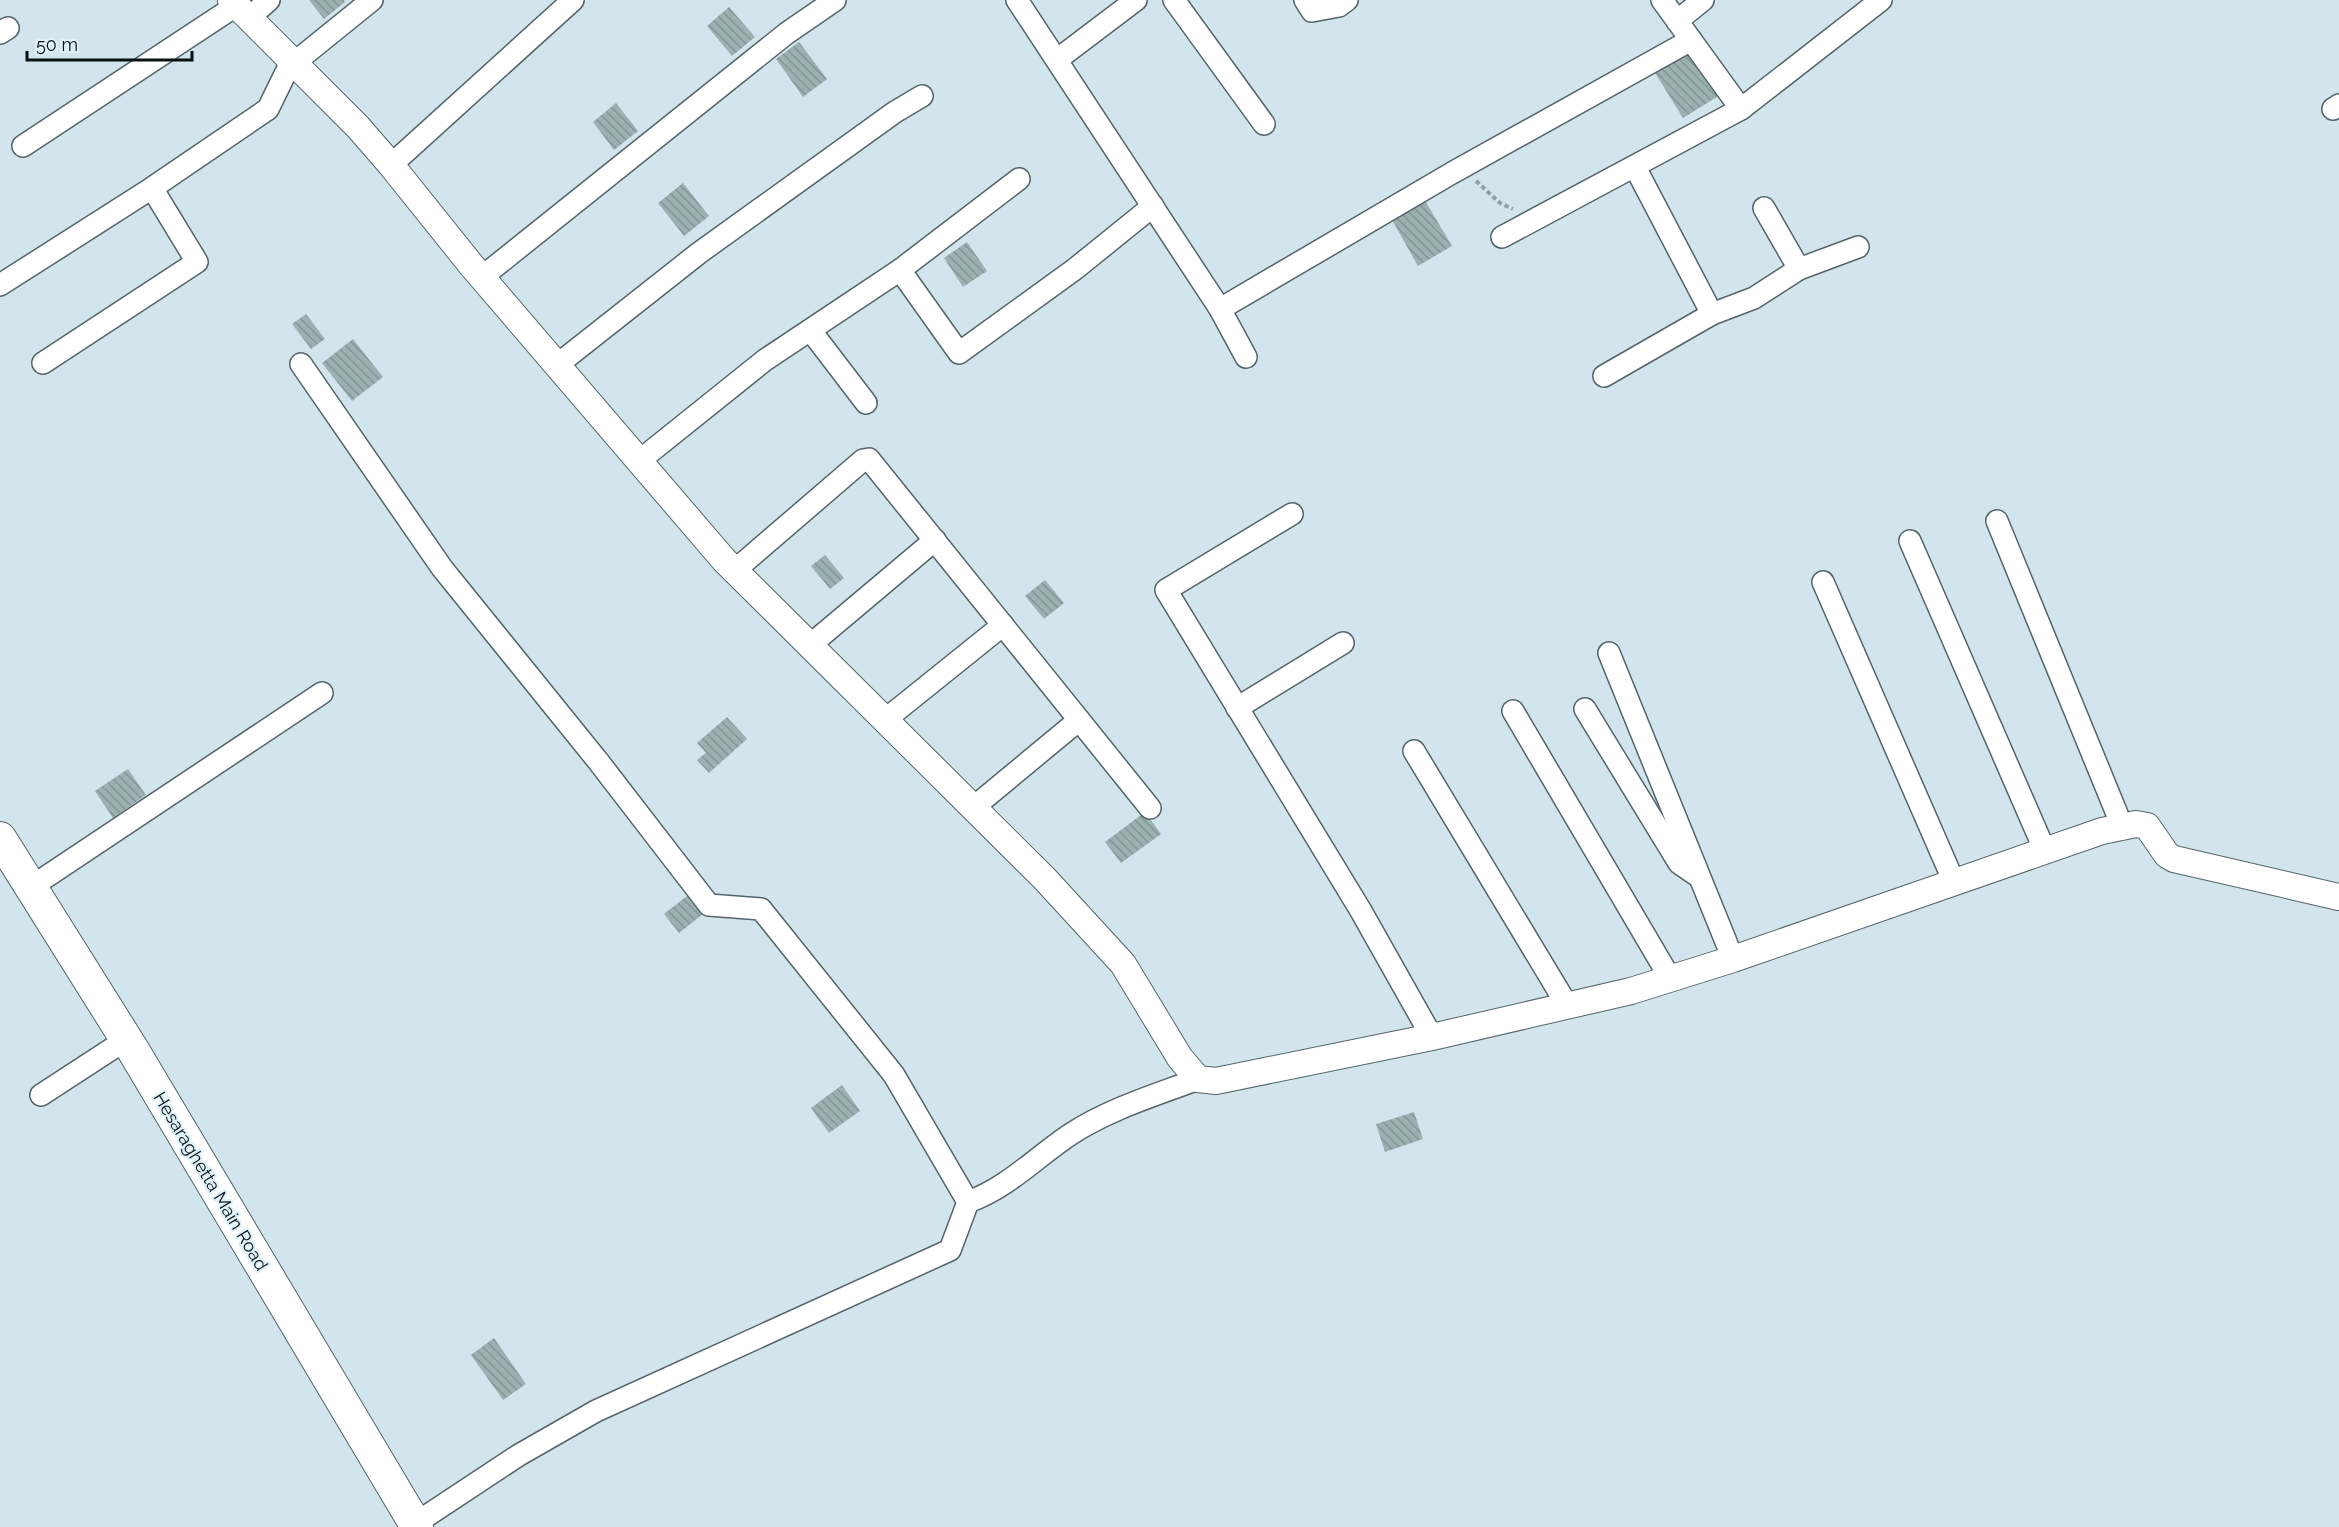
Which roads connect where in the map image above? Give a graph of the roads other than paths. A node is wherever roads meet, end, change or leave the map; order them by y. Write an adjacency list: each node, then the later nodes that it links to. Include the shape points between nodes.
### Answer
1 (269, 0): 13 (street)
2 (372, 0): 17 (street)
3 (573, 0): 22 (street)
4 (834, 0): 32 (street, via 787,33)
5 (1017, 0): 16 (street)
6 (1136, 0): 16 (street)
7 (1174, 0): 20 (street)
8 (1305, 0): 9 (street, via 1312,11 1339,6)
9 (1347, 0)
10 (1662, 0): 14 (street)
11 (1703, 0): 14 (street)
12 (1881, 0): 19 (street)
13 (239, 8): 17 (street); 21 (street)
14 (1677, 21): 15 (street)
15 (1691, 40): 19 (street); 34 (street)
16 (1058, 59): 26 (street)
17 (293, 62): 22 (street); 25 (street, via 268,109)
18 (922, 96): 40 (street, via 699,253)
19 (1741, 109): 23 (street)
20 (1264, 124)
21 (24, 146)
22 (391, 165): 32 (street)
23 (1635, 167): 28 (street); 35 (street)
24 (1019, 179): 31 (street)
25 (152, 189): 33 (street); 38 (street, via 197,262)
26 (1153, 206): 31 (street, via 1076,269 959,353); 34 (street)
27 (1764, 208): 30 (street)
28 (1502, 237)
29 (1858, 247): 30 (street)
30 (1799, 269): 35 (street, via 1754,298)
31 (900, 270): 36 (street)
32 (482, 277): 40 (street)
33 (0, 285)
34 (1220, 309): 37 (street)
35 (1712, 314): 41 (street)
36 (811, 331): 42 (street); 43 (street, via 765,360)
37 (1246, 357)
38 (43, 363)
39 (301, 364): 77 (street, via 442,568 709,905 762,909 894,1075)
40 (557, 365): 43 (street)
41 (1604, 376)
42 (866, 403)
43 (639, 461): 48 (street)
44 (1292, 514): 55 (street, via 1166,590)
45 (1997, 520): 63 (street)
46 (935, 540): 48 (street, via 866,459); 50 (street); 52 (street)
47 (1910, 541): 65 (street)
48 (734, 570): 52 (street)
49 (1823, 582): 67 (street)
50 (1003, 625): 58 (street); 59 (street)
51 (1343, 643): 55 (street)
52 (809, 646): 58 (street)
53 (1609, 652): 66 (street)
54 (322, 693): 68 (street)
55 (1237, 708): 73 (street, via 1361,911)
56 (1585, 709): 66 (street, via 1679,863)
57 (1512, 711): 71 (street)
58 (885, 719): 61 (street)
59 (1079, 720): 61 (street); 62 (street)
60 (1414, 751): 72 (street)
61 (974, 807): 75 (street, via 1123,964 1180,1058)
62 (1150, 808)
63 (2122, 826): 65 (street); 69 (street, via 2147,826 2174,859)
64 (0, 838): 68 (main road, Hesaraghetta Main Road)
65 (2045, 851): 67 (street)
66 (1700, 878): 70 (street)
67 (1954, 882): 70 (street)
68 (32, 887): 74 (main road, Hesaraghetta Main Road)
69 (2339, 897)
70 (1733, 959): 71 (street)
71 (1671, 978): 72 (street)
72 (1567, 1005): 73 (street)
73 (1432, 1037): 75 (street, via 1216,1081)
74 (126, 1039): 76 (street); 78 (main road, Hesaraghetta Main Road)
75 (1198, 1079): 77 (street, via 1098,1119 1071,1134 1012,1180)
76 (41, 1095)
77 (968, 1202): 78 (street, via 950,1250 596,1411 519,1455)
78 (414, 1526)

